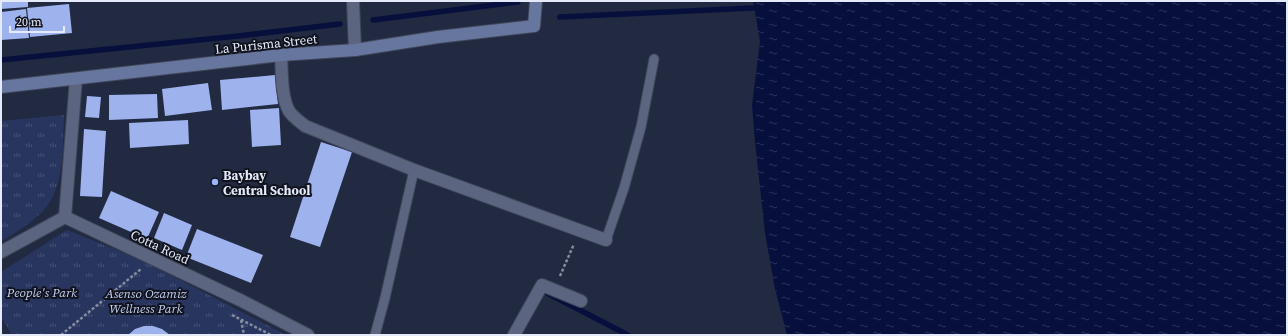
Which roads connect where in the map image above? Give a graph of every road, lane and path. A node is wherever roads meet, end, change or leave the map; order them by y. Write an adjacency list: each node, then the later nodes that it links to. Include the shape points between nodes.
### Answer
1 (353, 1): 3 (street)
2 (536, 1): 3 (street, La Purisma Street, via 534,26)
3 (355, 50): 4 (street, La Purisma Street)
4 (281, 55): 6 (street, La Purisma Street); 8 (street, via 284,98 296,119 305,126)
5 (654, 59): 11 (lane, via 641,127)
6 (76, 79): 7 (street, La Purisma Street); 9 (street)
7 (1, 87)
8 (414, 170): 10 (street); 22 (lane)
9 (65, 217): 12 (street); 21 (street, Cotta Road)
10 (580, 231): 11 (street); 14 (path)
11 (606, 240)
12 (1, 252)
13 (142, 268): 18 (path)
14 (555, 290): 15 (street); 23 (street, via 542,285)
15 (581, 301)
16 (227, 312): 17 (path)
17 (241, 319): 19 (path); 20 (path)
18 (61, 335)
19 (244, 335)
20 (271, 335)
21 (308, 335)
22 (375, 335)
23 (514, 335)

